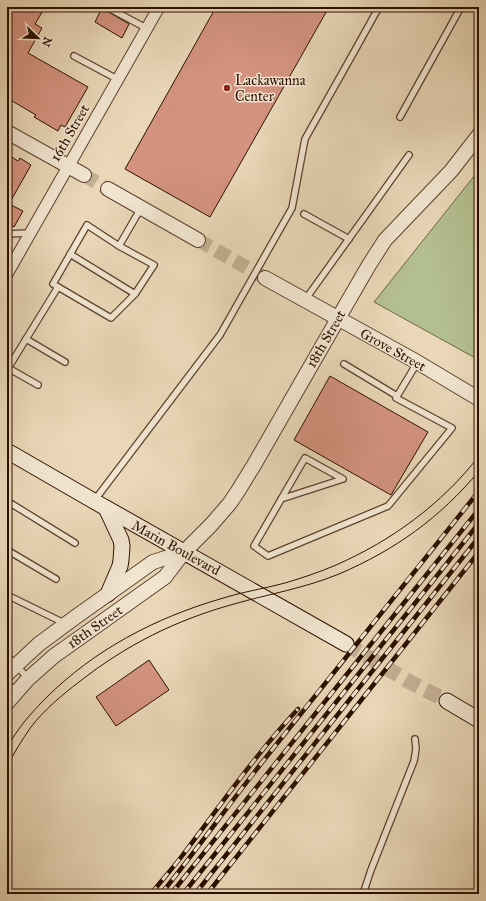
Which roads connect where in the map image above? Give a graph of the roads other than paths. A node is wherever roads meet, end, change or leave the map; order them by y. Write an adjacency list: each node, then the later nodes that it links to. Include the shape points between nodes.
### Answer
1 (108, 7): 5 (lane)
2 (159, 7): 5 (street, 16th Street)
3 (379, 7): 40 (lane, via 305,139 292,208 220,335)
4 (461, 7): 8 (lane)
5 (146, 28): 7 (street, 16th Street)
6 (74, 56): 7 (lane)
7 (117, 79): 12 (street, 16th Street)
8 (400, 117)
9 (7, 132): 12 (street)
10 (479, 135): 28 (street, 18th Street, via 451,171 385,240)
11 (409, 155): 19 (lane)
12 (68, 166): 13 (street); 17 (street, 16th Street)
13 (84, 175)
14 (108, 189): 15 (street)
15 (141, 208): 20 (street); 21 (lane)
16 (304, 214): 19 (lane)
17 (30, 233): 18 (lane); 23 (street, 16th Street)
18 (7, 234)
19 (349, 239): 27 (lane)
20 (198, 240)
21 (119, 246): 22 (lane, via 86,225); 26 (lane, via 154,265)
22 (70, 254): 25 (lane, via 53,284); 26 (lane)
23 (7, 274)
24 (266, 278): 27 (street, Grove Street)
25 (58, 287): 26 (lane, via 111,318); 29 (lane)
26 (135, 294)
27 (305, 300): 28 (street, Grove Street)
28 (338, 319): 31 (street, Grove Street); 43 (street, 18th Street, via 238,491)
29 (26, 338): 30 (lane); 33 (lane)
30 (65, 362)
31 (417, 362): 35 (lane); 36 (street, Grove Street)
32 (344, 364): 35 (lane)
33 (8, 369): 34 (lane)
34 (38, 385)
35 (398, 396): 38 (lane, via 396,398 452,428 388,506 268,556 254,546)
36 (479, 399)
37 (7, 451): 40 (main road, Marin Boulevard)
38 (281, 499): 38 (lane, via 305,458 343,479 288,497)
39 (7, 501): 41 (lane)
40 (100, 505): 43 (main road, Marin Boulevard); 45 (main road, via 122,546 120,566)
41 (75, 543)
42 (7, 550): 44 (lane)
43 (184, 552): 45 (street, 18th Street, via 153,562); 48 (main road, Marin Boulevard); 50 (street, 18th Street, via 165,578 68,645)
44 (56, 579)
45 (108, 594): 47 (street, 18th Street)
46 (7, 595): 47 (lane)
47 (66, 624): 49 (street, 18th Street)
48 (346, 644)
49 (10, 665): 50 (lane)
50 (28, 679): 51 (street, 18th Street)
51 (12, 688): 53 (street, 18th Street)
52 (447, 701): 54 (main road)
53 (7, 703)
54 (479, 720)
55 (415, 739): 56 (lane, via 414,761)
56 (363, 894)

